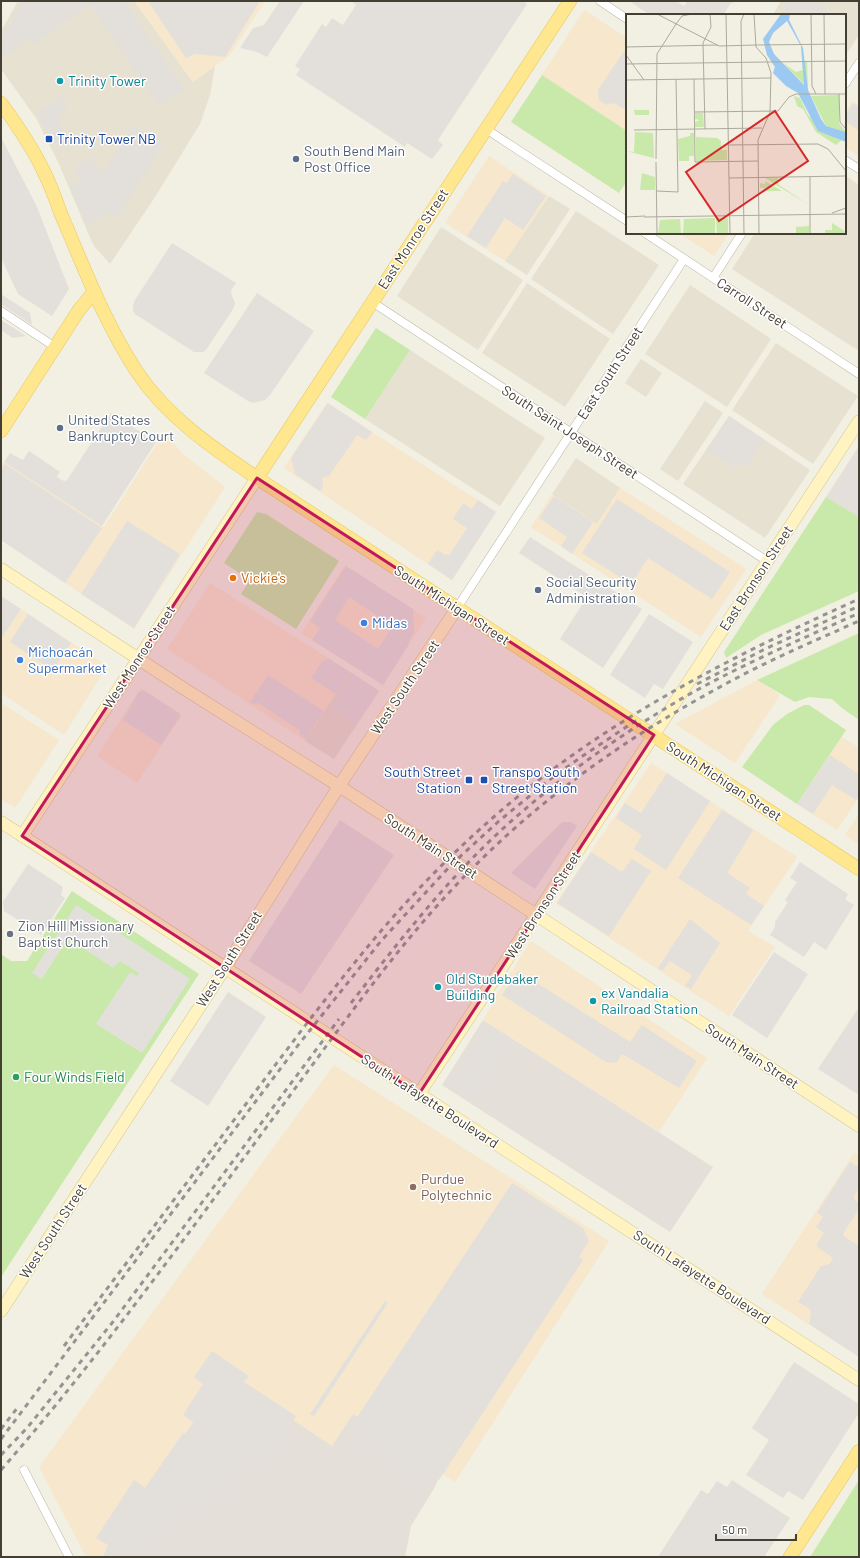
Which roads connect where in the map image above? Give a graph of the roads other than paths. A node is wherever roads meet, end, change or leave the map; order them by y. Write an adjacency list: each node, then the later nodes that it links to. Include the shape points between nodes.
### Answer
1 (570, 1): 7 (main road, East Monroe Street)
2 (600, 1): 3 (street)
3 (626, 18)
4 (859, 62): 5 (street)
5 (846, 82)
6 (1, 103): 15 (main road, South Michigan Street, via 44,171)
7 (486, 129): 10 (street); 16 (main road, East Monroe Street)
8 (846, 161): 9 (street)
9 (859, 169)
10 (626, 220)
11 (647, 234): 13 (street, Carroll Street)
12 (741, 234): 14 (street)
13 (684, 258): 14 (street, Carroll Street); 22 (street, East South Street)
14 (713, 278): 19 (street, Carroll Street)
15 (94, 292): 18 (main road); 23 (main road, South Michigan Street, via 110,327 137,373 154,394 205,442)
16 (372, 302): 22 (street, South Saint Joseph Street); 23 (main road, East Monroe Street)
17 (1, 311): 18 (street)
18 (55, 347): 21 (main road)
19 (859, 374)
20 (859, 420): 24 (street, East Bronson Street)
21 (1, 431)
22 (571, 432): 24 (street, South Saint Joseph Street); 26 (street, East South Street)
23 (257, 478): 26 (main road, South Michigan Street); 27 (street, West Monroe Street)
24 (767, 561): 28 (street, East Bronson Street)
25 (1, 570): 27 (street, South Main Street)
26 (457, 608): 28 (main road, South Michigan Street); 29 (street, West South Street)
27 (138, 659): 29 (street, South Main Street); 31 (street, West Monroe Street)
28 (654, 735): 32 (main road, South Michigan Street); 33 (street, West Bronson Street)
29 (339, 786): 33 (street, South Main Street); 34 (street, West South Street)
30 (1, 822): 31 (street, South Lafayette Boulevard)
31 (22, 836): 34 (street, South Lafayette Boulevard)
32 (859, 869)
33 (536, 915): 35 (street, West Bronson Street); 36 (street, South Main Street)
34 (225, 968): 35 (street, South Lafayette Boulevard); 37 (street, West South Street)
35 (419, 1094): 38 (street, South Lafayette Boulevard)
36 (859, 1126)
37 (1, 1311)
38 (859, 1380)
39 (859, 1451): 42 (main road)
40 (24, 1470): 41 (street)
41 (69, 1557)
42 (790, 1557)

